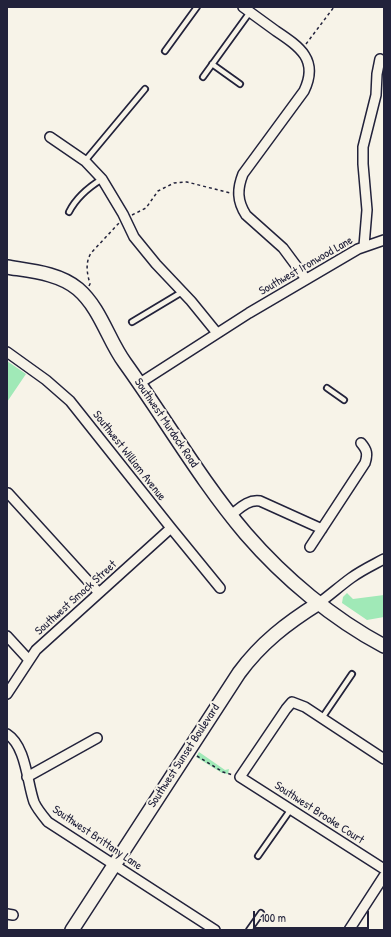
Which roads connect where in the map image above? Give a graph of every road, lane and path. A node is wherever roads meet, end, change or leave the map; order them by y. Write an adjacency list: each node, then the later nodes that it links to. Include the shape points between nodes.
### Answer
1 (197, 7): 5 (lane)
2 (334, 7): 4 (path)
3 (246, 9): 4 (street); 7 (lane)
4 (302, 50): 14 (street, via 309,65 308,83 244,174)
5 (165, 51)
6 (380, 59): 18 (street, Southwest Ironwood Lane, via 376,95 363,147 367,210)
7 (212, 64): 8 (lane); 9 (lane)
8 (202, 77)
9 (240, 84)
10 (145, 88): 12 (lane)
11 (50, 137): 12 (street)
12 (84, 161): 13 (street)
13 (102, 179): 15 (lane, via 89,187 72,205); 16 (street)
14 (238, 195): 16 (path, via 187,182 174,183 158,191 146,208); 20 (street, via 241,208 246,215 283,248)
15 (69, 212)
16 (125, 218): 21 (street, via 134,237); 22 (path, via 91,253 87,263 90,284)
17 (384, 240): 18 (street)
18 (364, 246): 20 (street, Southwest Ironwood Lane)
19 (7, 267): 22 (main road, Southwest Murdock Road, via 57,277)
20 (306, 279): 24 (street, Southwest Ironwood Lane)
21 (182, 292): 23 (lane); 24 (street)
22 (82, 293): 26 (main road, Southwest Murdock Road, via 92,304 123,361)
23 (132, 322)
24 (217, 333): 26 (street, Southwest Ironwood Lane)
25 (7, 352): 32 (street, Southwest William Avenue, via 70,401)
26 (140, 383): 31 (main road, Southwest Murdock Road)
27 (327, 388): 28 (lane)
28 (344, 400)
29 (361, 443): 33 (street, via 367,452 364,463)
30 (8, 493): 37 (street)
31 (231, 515): 33 (street, via 255,500); 38 (main road, Southwest Murdock Road, via 279,569)
32 (170, 528): 36 (street, Southwest William Avenue); 37 (street, Southwest Smock Street)
33 (322, 529): 34 (street)
34 (310, 547)
35 (384, 559): 38 (street, via 351,578)
36 (220, 588)
37 (99, 593): 41 (street, Southwest Smock Street, via 36,650)
38 (319, 603): 40 (main road, Southwest Murdock Road); 47 (main road, Southwest Sunset Boulevard, via 273,635 250,658)
39 (7, 636): 41 (street)
40 (384, 646)
41 (29, 660): 43 (street, Southwest Smock Street)
42 (352, 674): 44 (lane)
43 (7, 694)
44 (322, 718): 48 (street); 49 (street, via 292,702)
45 (7, 734): 50 (street, Southwest Brittany Lane, via 20,749)
46 (97, 738): 50 (street)
47 (188, 751): 49 (path, via 223,772); 53 (main road, Southwest Sunset Boulevard)
48 (384, 759)
49 (240, 776): 51 (street, Southwest Brooke Court)
50 (27, 777): 53 (street, Southwest Brittany Lane, via 34,803 48,822)
51 (291, 810): 52 (lane); 54 (street, Southwest Brooke Court)
52 (258, 856)
53 (114, 865): 57 (main road, Southwest Sunset Boulevard); 58 (street, Southwest Brittany Lane)
54 (384, 869)
55 (384, 876): 60 (street)
56 (261, 913): 59 (lane)
57 (72, 930)
58 (215, 930)
59 (250, 930)
60 (348, 930)

